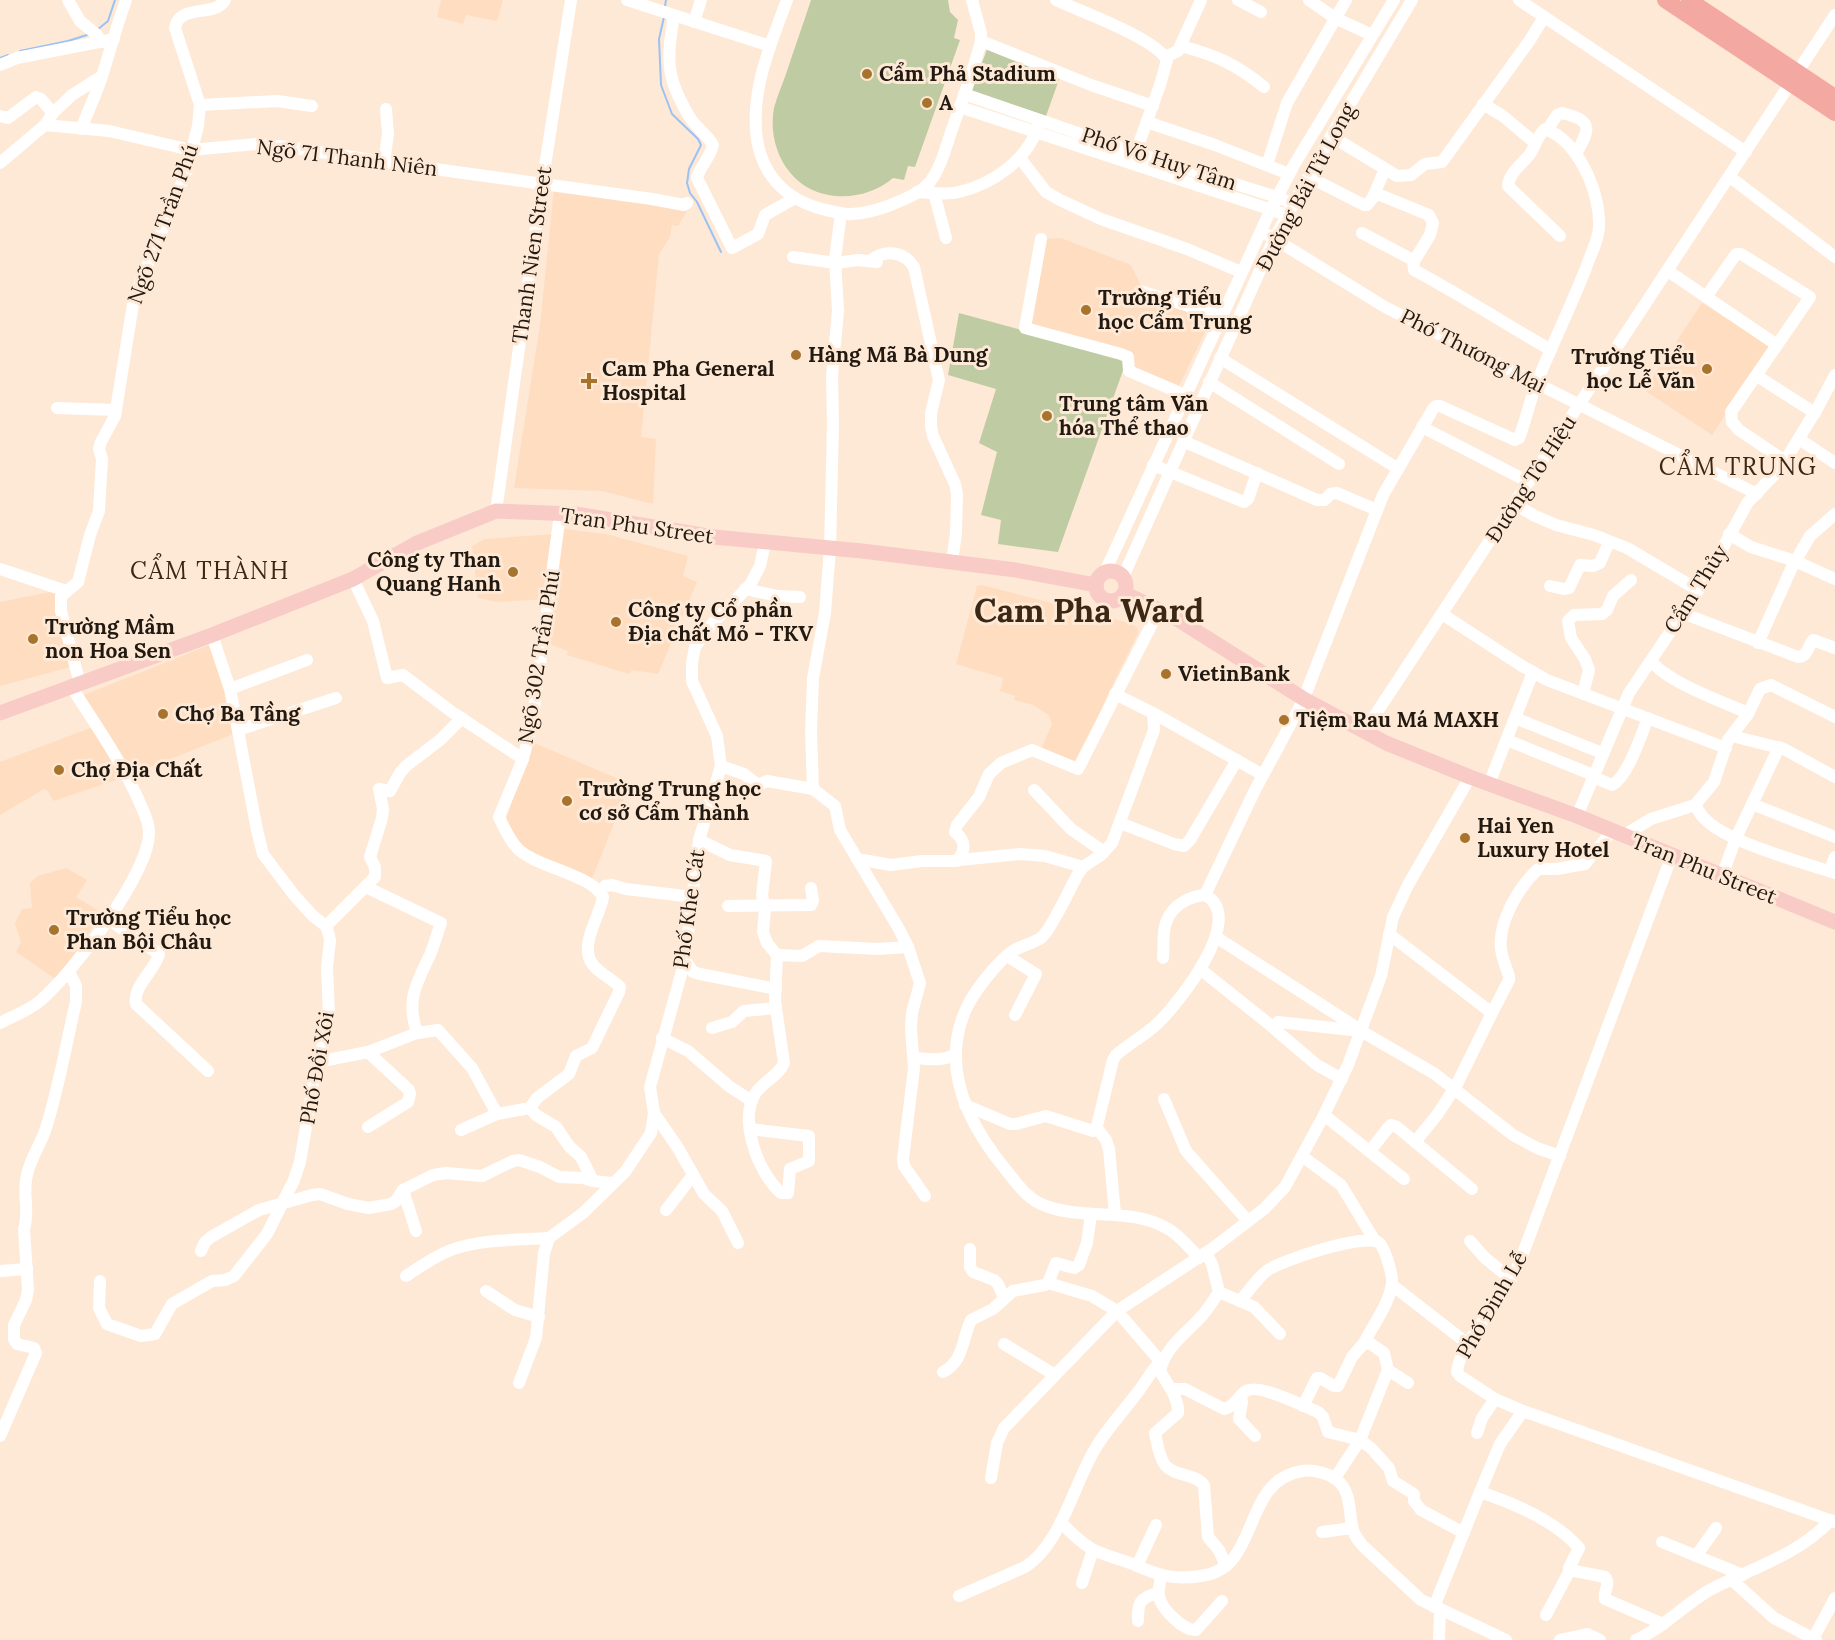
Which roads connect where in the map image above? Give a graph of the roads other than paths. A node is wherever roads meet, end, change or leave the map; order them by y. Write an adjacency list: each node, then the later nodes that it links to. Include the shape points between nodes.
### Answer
1 (68, 0): 26 (street, via 80,21)
2 (126, 0): 28 (street)
3 (225, 0): 40 (street, Ngõ 271 Trần Phú, via 216,9 188,14 176,23)
4 (572, 0): 67 (street, Thanh Nien Street)
5 (627, 0): 18 (street)
6 (701, 0): 25 (street)
7 (787, 0): 30 (street)
8 (972, 0): 29 (street)
9 (1056, 0): 32 (street, via 1148,42)
10 (1201, 0): 31 (street)
11 (1238, 0): 20 (street)
12 (1308, 0): 24 (street)
13 (1346, 0): 24 (street)
14 (1394, 0): 27 (street, Đường Bái Tử Long)
15 (1412, 0): 53 (street, Đường Bái Tử Long)
16 (1519, 0): 23 (street)
17 (1665, 0): 35 (highway)
18 (644, 3): 21 (street)
19 (1698, 3): 35 (highway)
20 (1261, 12)
21 (674, 15): 25 (street); 72 (street, via 669,68 689,118 713,146 697,178 732,248 758,234 765,214)
22 (1835, 15): 35 (street, Đường Tô Hiệu)
23 (1544, 17): 39 (street); 56 (street)
24 (1335, 18): 27 (street); 62 (street, via 1287,103)
25 (694, 22): 30 (street)
26 (96, 35): 28 (street); 33 (street)
27 (1372, 35): 64 (street, Đường Bái Tử Long)
28 (114, 39): 34 (street)
29 (981, 41): 37 (street); 42 (street)
30 (770, 46): 72 (street, via 760,75 755,113 757,140 771,177)
31 (1181, 46): 32 (street, via 1175,54); 36 (street, via 1224,59)
32 (1165, 57): 42 (street, via 1166,68)
33 (0, 65)
34 (102, 76): 45 (street); 51 (street)
35 (1794, 78): 38 (highway); 46 (highway); 56 (street, Đường Tô Hiệu)
36 (1264, 87)
37 (964, 94): 43 (street); 50 (street, Phố Võ Huy Tâm)
38 (1835, 97)
39 (1483, 104): 54 (street); 63 (street, via 1442,162 1425,164 1402,177)
40 (200, 105): 41 (street, via 278,101); 55 (street, Ngõ 271 Trần Phú)
41 (312, 106)
42 (1153, 106): 48 (street)
43 (960, 107): 50 (street, Phố Võ Huy Tâm); 68 (street, via 941,160 928,185)
44 (386, 109): 60 (street)
45 (53, 113): 47 (street, via 36,97 8,118); 49 (street)
46 (1835, 114)
47 (0, 116)
48 (1147, 122): 59 (street); 62 (street)
49 (45, 125): 51 (street, Ngõ 71 Thanh Niên); 61 (street)
50 (1039, 127): 58 (street); 59 (street, Phố Võ Huy Tâm)
51 (81, 129): 55 (street, Ngõ 71 Thanh Niên, via 109,131)
52 (1548, 129): 54 (street); 57 (street); 57 (street, via 1559,113 1584,122 1587,134)
53 (1331, 136): 63 (street); 65 (street, Đường Bái Tử Long)
54 (1535, 143): 80 (street, via 1508,186)
55 (191, 150): 60 (street, Ngõ 71 Thanh Niên, via 256,144); 105 (street, Ngõ 271 Trần Phú, via 191,160 134,298)
56 (1746, 152): 66 (street, Đường Tô Hiệu)
57 (1576, 154): 95 (street, via 1595,194 1599,228)
58 (1020, 158): 69 (street, via 972,188); 89 (street, via 1046,192 1060,200)
59 (1134, 159): 70 (street, Phố Võ Huy Tâm); 75 (street, Phố Võ Huy Tâm)
60 (384, 162): 67 (street, Ngõ 71 Thanh Niên)
61 (0, 163)
62 (1267, 165): 64 (street)
63 (1384, 169): 71 (street)
64 (1289, 174): 70 (street, Đường Bái Tử Long)
65 (1309, 177): 71 (street, via 1364,206); 74 (street, Đường Bái Tử Long)
66 (1730, 177): 84 (street); 88 (street, Đường Tô Hiệu)
67 (542, 185): 73 (street, Ngõ 71 Thanh Niên); 121 (street, Thanh Nien Street)
68 (917, 192): 69 (street); 76 (street, via 884,208)
69 (934, 193): 81 (street)
70 (1277, 197): 74 (street, Phố Võ Huy Tâm); 75 (street, Đường Bái Tử Long)
71 (1373, 197): 86 (street, via 1388,197 1432,218 1430,235)
72 (795, 198): 76 (street)
73 (687, 203)
74 (1294, 204): 77 (street, Đường Bái Tử Long)
75 (1271, 209): 77 (street, Phố Võ Huy Tâm); 78 (street, Đường Bái Tử Long)
76 (841, 213): 87 (street)
77 (1287, 215): 82 (street, Đường Bái Tử Long)
78 (1261, 230): 82 (street, Phố Thương Mại); 89 (street, Đường Bái Tử Long)
79 (1362, 233): 86 (street)
80 (1560, 236)
81 (946, 238)
82 (1274, 238): 96 (street, Đường Bái Tử Long); 100 (street, Phố Thương Mại, via 1385,307)
83 (1041, 239): 102 (street, via 1025,328 1121,354 1128,357 1129,371)
84 (1835, 256)
85 (794, 257): 87 (street)
86 (1414, 261): 95 (street, via 1414,270)
87 (836, 263): 127 (street, via 838,311 831,376); 129 (street, via 874,262 882,254 893,253 904,255 914,267 939,380 931,427 957,494)
88 (1668, 271): 91 (street); 103 (street, Đường Tô Hiệu)
89 (1241, 272): 92 (street, Đường Bái Tử Long)
90 (1140, 291): 92 (street)
91 (1706, 297): 94 (street); 94 (street, via 1736,254 1810,297)
92 (1221, 316): 93 (street, Đường Bái Tử Long)
93 (1210, 341): 96 (street); 102 (street, Đường Bái Tử Long)
94 (1778, 345): 98 (street)
95 (1551, 350): 100 (street)
96 (1223, 352): 99 (street, Đường Bái Tử Long); 114 (street)
97 (1835, 375): 101 (street, Cẩm Thủy)
98 (1757, 376): 106 (street); 110 (street, via 1731,412 1732,422)
99 (1209, 382): 109 (street, Đường Bái Tử Long); 112 (street)
100 (1537, 383): 103 (street, Phố Thương Mại); 107 (street, via 1517,440 1440,406 1433,409)
101 (1831, 393): 106 (street, Cẩm Thủy)
102 (1185, 395): 113 (street, Đường Bái Tử Long)
103 (1579, 405): 117 (street, Đường Tô Hiệu); 118 (street, Phố Thương Mại)
104 (57, 408): 105 (street)
105 (116, 410): 140 (street, Ngõ 271 Trần Phú, via 99,449 99,511 78,582)
106 (1815, 413): 108 (street, Cẩm Thủy)
107 (1422, 427): 114 (street); 117 (street)
108 (1799, 439): 110 (street, Cẩm Thủy); 111 (street)
109 (1183, 441): 115 (street, Đường Bái Tử Long); 116 (street)
110 (1785, 461): 118 (street, Cẩm Thủy)
111 (1835, 463)
112 (1339, 464)
113 (1153, 465): 115 (street); 131 (street, Đường Bái Tử Long)
114 (1397, 468): 120 (street)
115 (1169, 471): 116 (street, via 1244,502); 132 (street, Đường Bái Tử Long)
116 (1257, 473): 120 (street, via 1317,500 1337,493)
117 (1529, 482): 119 (street, Đường Tô Hiệu)
118 (1757, 494): 124 (street, Cẩm Thủy)
119 (1514, 504): 125 (street, via 1556,525); 145 (street, Đường Tô Hiệu)
120 (1377, 510): 157 (street)
121 (496, 511): 122 (main road, Tran Phu Street); 133 (main road, Tran Phu Street, via 417,543)
122 (560, 514): 126 (main road, Tran Phu Street, via 576,513); 173 (street, Ngõ 302 Trần Phú, via 539,682)
123 (1833, 517): 128 (street, via 1810,536)
124 (1729, 534): 128 (street, via 1751,547); 139 (street, Cẩm Thủy)
125 (1609, 542): 137 (street, via 1600,563 1580,565 1569,588); 139 (street, via 1627,548)
126 (765, 543): 127 (main road, Tran Phu Street); 138 (street, Phố Khe Cát, via 760,566)
127 (830, 549): 129 (main road, Tran Phu Street); 181 (street, via 825,613 813,678)
128 (1795, 561): 134 (street); 147 (street)
129 (952, 562): 136 (main road, Tran Phu Street)
130 (0, 568): 140 (street)
131 (1105, 572): 132 (main road, via 1114,571); 136 (main road)
132 (1123, 577): 141 (main road)
133 (352, 579): 146 (main road, Tran Phu Street); 163 (street, via 373,621 387,678 403,675)
134 (1835, 579)
135 (1631, 580): 155 (street, via 1613,596 1602,614 1574,615 1568,621 1571,638 1589,670)
136 (1096, 585): 141 (main road, via 1100,597 1109,601)
137 (1550, 586)
138 (745, 589): 142 (street); 175 (street, Phố Khe Cát, via 699,640 692,663 692,681 717,736)
139 (1698, 590): 144 (street, Cẩm Thủy)
140 (66, 591): 152 (street, Ngõ 271 Trần Phú, via 61,596 60,611)
141 (1124, 593): 143 (main road, Tran Phu Street)
142 (800, 597)
143 (1159, 610): 154 (street); 157 (main road, Tran Phu Street)
144 (1682, 613): 147 (street); 150 (street, Cẩm Thủy)
145 (1442, 614): 151 (street); 167 (street, Đường Tô Hiệu)
146 (212, 635): 152 (main road, Tran Phu Street); 153 (street)
147 (1758, 643): 148 (street, via 1798,657 1806,653 1813,640)
148 (1835, 648)
149 (307, 660): 153 (street)
150 (1651, 660): 158 (street, Cẩm Thủy); 159 (street, via 1672,677)
151 (1533, 672): 155 (street); 164 (street)
152 (76, 686): 160 (main road, Tran Phu Street); 206 (street, Ngõ 271 Trần Phú, via 130,782 149,831 143,859)
153 (230, 689): 166 (street)
154 (1115, 694): 161 (street); 195 (street, via 1078,768 1032,750 1001,763 989,774 957,825 955,832 965,844)
155 (1583, 694): 158 (street)
156 (336, 698): 166 (street)
157 (1304, 699): 167 (main road, Tran Phu Street); 176 (street)
158 (1622, 709): 165 (street); 172 (street, Cẩm Thủy)
159 (1748, 712): 162 (street, via 1760,689 1771,685); 168 (street)
160 (0, 713)
161 (1153, 713): 174 (street); 186 (street, via 1154,730)
162 (1835, 717)
163 (462, 718): 173 (street); 199 (street, via 406,765 390,791 379,789 382,818 370,857 376,871)
164 (1515, 718): 169 (street); 172 (street)
165 (1648, 718): 171 (street); 177 (street, via 1618,781 1612,785)
166 (238, 730): 208 (street, via 263,854 294,895)
167 (1364, 732): 178 (main road, Tran Phu Street)
168 (1732, 736): 170 (street); 171 (street)
169 (1507, 740): 177 (street); 180 (street)
170 (1779, 747): 179 (street); 183 (street)
171 (1725, 748): 184 (street, via 1714,782)
172 (1602, 753): 177 (street, Cẩm Thủy)
173 (523, 759): 201 (street, Ngõ 302 Trần Phú, via 499,817 505,829 527,856)
174 (1237, 760): 176 (street); 186 (street, via 1184,846)
175 (721, 766): 181 (street, via 744,774 758,785 767,780); 190 (street, Phố Khe Cát)
176 (1263, 775): 202 (street)
177 (1593, 776): 185 (street, Cẩm Thủy)
178 (1470, 777): 180 (main road, Tran Phu Street); 209 (street, via 1408,885)
179 (1835, 777)
180 (1489, 784): 185 (main road, Tran Phu Street)
181 (813, 789): 194 (street, via 835,806 840,830)
182 (1034, 790): 191 (street, via 1071,829)
183 (1752, 804): 188 (street); 189 (street)
184 (1695, 805): 187 (street); 189 (street, via 1705,820)
185 (1577, 816): 187 (main road, Tran Phu Street)
186 (1120, 823): 191 (street)
187 (1618, 833): 192 (main road, Tran Phu Street); 220 (street, via 1585,864 1538,869 1525,881 1503,929 1501,948 1509,980)
188 (1835, 837)
189 (1736, 838): 197 (street); 198 (street)
190 (699, 840): 203 (street, Phố Khe Cát); 205 (street, via 730,855 766,861)
191 (1104, 852): 196 (street)
192 (1672, 855): 198 (main road, Tran Phu Street); 251 (street, Phố Đinh Lễ)
193 (1835, 857): 197 (street)
194 (857, 859): 195 (street, via 891,866); 211 (street)
195 (960, 860): 196 (street, via 1020,854)
196 (1083, 867): 213 (street, via 1044,935)
197 (1832, 872)
198 (1722, 876): 207 (main road, Tran Phu Street)
199 (366, 887): 208 (street); 226 (street, via 441,923 417,981 411,1016)
200 (811, 888): 205 (street, via 811,905)
201 (600, 891): 203 (street, via 612,885); 238 (street, via 602,904 592,929 588,957 620,987 619,992 592,1048 576,1056 569,1074)
202 (1205, 895): 210 (street, via 1216,903 1219,912); 214 (street, via 1184,901 1167,919)
203 (693, 897): 215 (street, Phố Khe Cát)
204 (728, 906): 205 (street)
205 (764, 906): 212 (street, via 763,932)
206 (108, 919): 217 (street, Ngõ 271 Trần Phú); 232 (street, via 159,954 138,989 136,1004)
207 (1835, 922)
208 (326, 926): 231 (street, Phố Đồi Xôi, via 330,941 329,1015)
209 (1389, 934): 220 (street); 225 (street, via 1381,976)
210 (1216, 937): 216 (street); 225 (street)
211 (908, 947): 212 (street, via 819,946 802,956); 230 (street, via 920,983 912,1013)
212 (777, 955): 218 (street)
213 (1007, 956): 221 (street, via 1036,974); 229 (street, via 972,998 960,1027)
214 (1163, 958)
215 (685, 960): 218 (street, via 693,972); 227 (street, Phố Khe Cát)
216 (1200, 969): 224 (street); 243 (street, via 1157,1024 1116,1055)
217 (69, 972): 222 (street, Ngõ 271 Trần Phú, via 39,1002); 272 (street, via 76,986 76,1002 46,1128 27,1173 24,1191)
218 (776, 989): 219 (street)
219 (776, 1008): 223 (street, via 744,1011 732,1022); 236 (street, via 783,1066 756,1091)
220 (1491, 1012): 234 (street)
221 (1015, 1015)
222 (0, 1023)
223 (712, 1028)
224 (1274, 1028): 225 (street, via 1278,1022); 233 (street, via 1317,1065)
225 (1361, 1031): 233 (street); 234 (street)
226 (417, 1033): 228 (street); 240 (street, via 442,1033 472,1068)
227 (662, 1038): 236 (street, via 688,1051); 239 (street, Phố Khe Cát, via 650,1087)
228 (368, 1052): 231 (street); 242 (street, via 410,1094 408,1102)
229 (955, 1054): 230 (street, via 949,1058); 237 (street)
230 (914, 1058): 258 (street, via 903,1159)
231 (316, 1062): 259 (street, Phố Đồi Xôi, via 300,1162)
232 (208, 1071)
233 (1342, 1079): 241 (street)
234 (1454, 1088): 248 (street); 251 (street, via 1513,1136)
235 (1164, 1100): 263 (street, via 1186,1151)
236 (752, 1101): 244 (street, via 748,1113)
237 (965, 1105): 243 (street, via 1010,1124 1046,1116 1093,1131); 262 (street, via 986,1145 1025,1193 1045,1206)
238 (530, 1108): 240 (street); 254 (street, via 556,1127 581,1157)
239 (654, 1113): 246 (street); 247 (street, Phố Khe Cát)
240 (497, 1114): 245 (street)
241 (1324, 1115): 249 (street); 250 (street)
242 (368, 1127)
243 (1097, 1128): 261 (street, via 1109,1149)
244 (750, 1129): 244 (street, via 764,1172 781,1193 788,1193 790,1168 809,1161 809,1136)
245 (461, 1130)
246 (668, 1131): 247 (street); 252 (street)
247 (651, 1132): 255 (street, via 634,1161)
248 (1415, 1142): 249 (street, via 1391,1125); 256 (street)
249 (1370, 1151): 253 (street)
250 (1302, 1156): 263 (street, via 1275,1200); 268 (street, via 1341,1185)
251 (1560, 1156): 275 (street, Phố Đinh Lễ)
252 (693, 1175): 260 (street); 267 (street, via 704,1194 722,1210)
253 (1404, 1179)
254 (594, 1181): 255 (street); 257 (street, via 559,1177 519,1160 482,1176 433,1175)
255 (612, 1183): 265 (street, via 583,1213)
256 (1472, 1189)
257 (403, 1190): 259 (street, via 391,1204 369,1208 320,1194); 264 (street)
258 (925, 1196)
259 (281, 1203): 270 (street, via 255,1212 211,1238); 276 (street, Phố Đồi Xôi, via 267,1234 234,1276 212,1281 172,1304 155,1334 141,1336 107,1324 99,1308)
260 (666, 1210)
261 (1115, 1214): 262 (street); 271 (street, via 1136,1216 1171,1230)
262 (1091, 1215): 277 (street, via 1079,1265 1074,1268 1056,1263)
263 (1248, 1221): 271 (street)
264 (416, 1231)
265 (549, 1238): 274 (street, via 453,1249); 284 (street, via 544,1253)
266 (1470, 1241): 275 (street)
267 (738, 1243)
268 (1379, 1245): 278 (street, via 1389,1263); 282 (street, via 1360,1241 1342,1244 1269,1269)
269 (970, 1249): 281 (street, via 973,1272 994,1280)
270 (201, 1251)
271 (1202, 1256): 280 (street, via 1212,1264); 283 (street)
272 (27, 1269): 273 (street); 301 (street, via 26,1300 14,1325 14,1339 17,1344 34,1348 36,1353)
273 (0, 1271)
274 (406, 1276)
275 (1511, 1279): 288 (street, Phố Đinh Lễ)
276 (100, 1281)
277 (1048, 1283): 281 (street, via 1013,1291); 283 (street, via 1092,1296)
278 (1392, 1285): 286 (street); 288 (street)
279 (486, 1291): 284 (street, via 515,1310)
280 (1219, 1292): 282 (street); 289 (street)
281 (1004, 1298): 291 (street, via 993,1309 971,1320 952,1367)
282 (1240, 1301): 285 (street, via 1254,1307)
283 (1117, 1311): 289 (street); 292 (street)
284 (539, 1317): 293 (street, via 536,1338)
285 (1280, 1334)
286 (1364, 1342): 290 (street, via 1384,1353); 298 (street, via 1338,1386 1317,1378)
287 (1004, 1344): 292 (street)
288 (1468, 1344): 297 (street, Phố Đinh Lễ, via 1457,1372)
289 (1164, 1357): 295 (street, via 1160,1371); 308 (street, via 1097,1445)
290 (1388, 1370): 294 (street); 303 (street)
291 (943, 1372)
292 (1055, 1375): 304 (street, via 1004,1428 997,1443)
293 (519, 1383)
294 (1408, 1383)
295 (1171, 1389): 296 (street, via 1185,1389 1224,1409 1232,1407); 318 (street, via 1178,1413 1155,1431 1160,1453 1165,1465 1204,1485 1208,1538)
296 (1240, 1396): 298 (street, via 1255,1389); 302 (street, via 1239,1419)
297 (1495, 1399): 299 (street, Phố Đinh Lễ); 300 (street)
298 (1303, 1406): 303 (street, via 1323,1417 1328,1432)
299 (1523, 1411): 306 (street, via 1500,1444); 307 (street, Phố Đinh Lễ)
300 (1477, 1433)
301 (0, 1436)
302 (1255, 1436)
303 (1360, 1440): 305 (street); 313 (street, via 1389,1468 1393,1481 1414,1494 1421,1510)
304 (991, 1478)
305 (1335, 1478): 310 (street, via 1347,1496); 318 (street, via 1305,1470 1275,1482 1259,1504 1242,1546)
306 (1480, 1492): 313 (street); 319 (street, via 1531,1512 1577,1545)
307 (1833, 1521): 321 (street, via 1806,1543)
308 (1061, 1522): 315 (street); 324 (street, via 1034,1561)
309 (1156, 1525): 317 (street)
310 (1352, 1528): 312 (street); 327 (street, via 1363,1546 1417,1597)
311 (1716, 1528): 316 (street)
312 (1322, 1532)
313 (1464, 1533): 327 (street)
314 (1662, 1542): 316 (street)
315 (1093, 1550): 317 (street); 322 (street)
316 (1696, 1556): 321 (street)
317 (1137, 1566): 320 (street)
318 (1226, 1566): 320 (street, via 1211,1575 1183,1579)
319 (1570, 1570): 328 (street); 330 (street, via 1605,1576 1605,1599)
320 (1161, 1576): 323 (street)
321 (1737, 1578): 330 (street, via 1698,1598); 331 (street, via 1774,1618)
322 (1082, 1584)
323 (1158, 1593): 326 (street, via 1167,1612 1194,1631); 329 (street, via 1140,1602)
324 (959, 1596)
325 (1835, 1598): 331 (street)
326 (1222, 1601)
327 (1437, 1608): 332 (street); 333 (street)
328 (1546, 1615)
329 (1138, 1621)
330 (1663, 1624): 336 (street)
331 (1814, 1639)
332 (1440, 1640)
333 (1506, 1640)
334 (1560, 1640): 335 (street, via 1587,1634)
335 (1600, 1640)
336 (1636, 1640)

